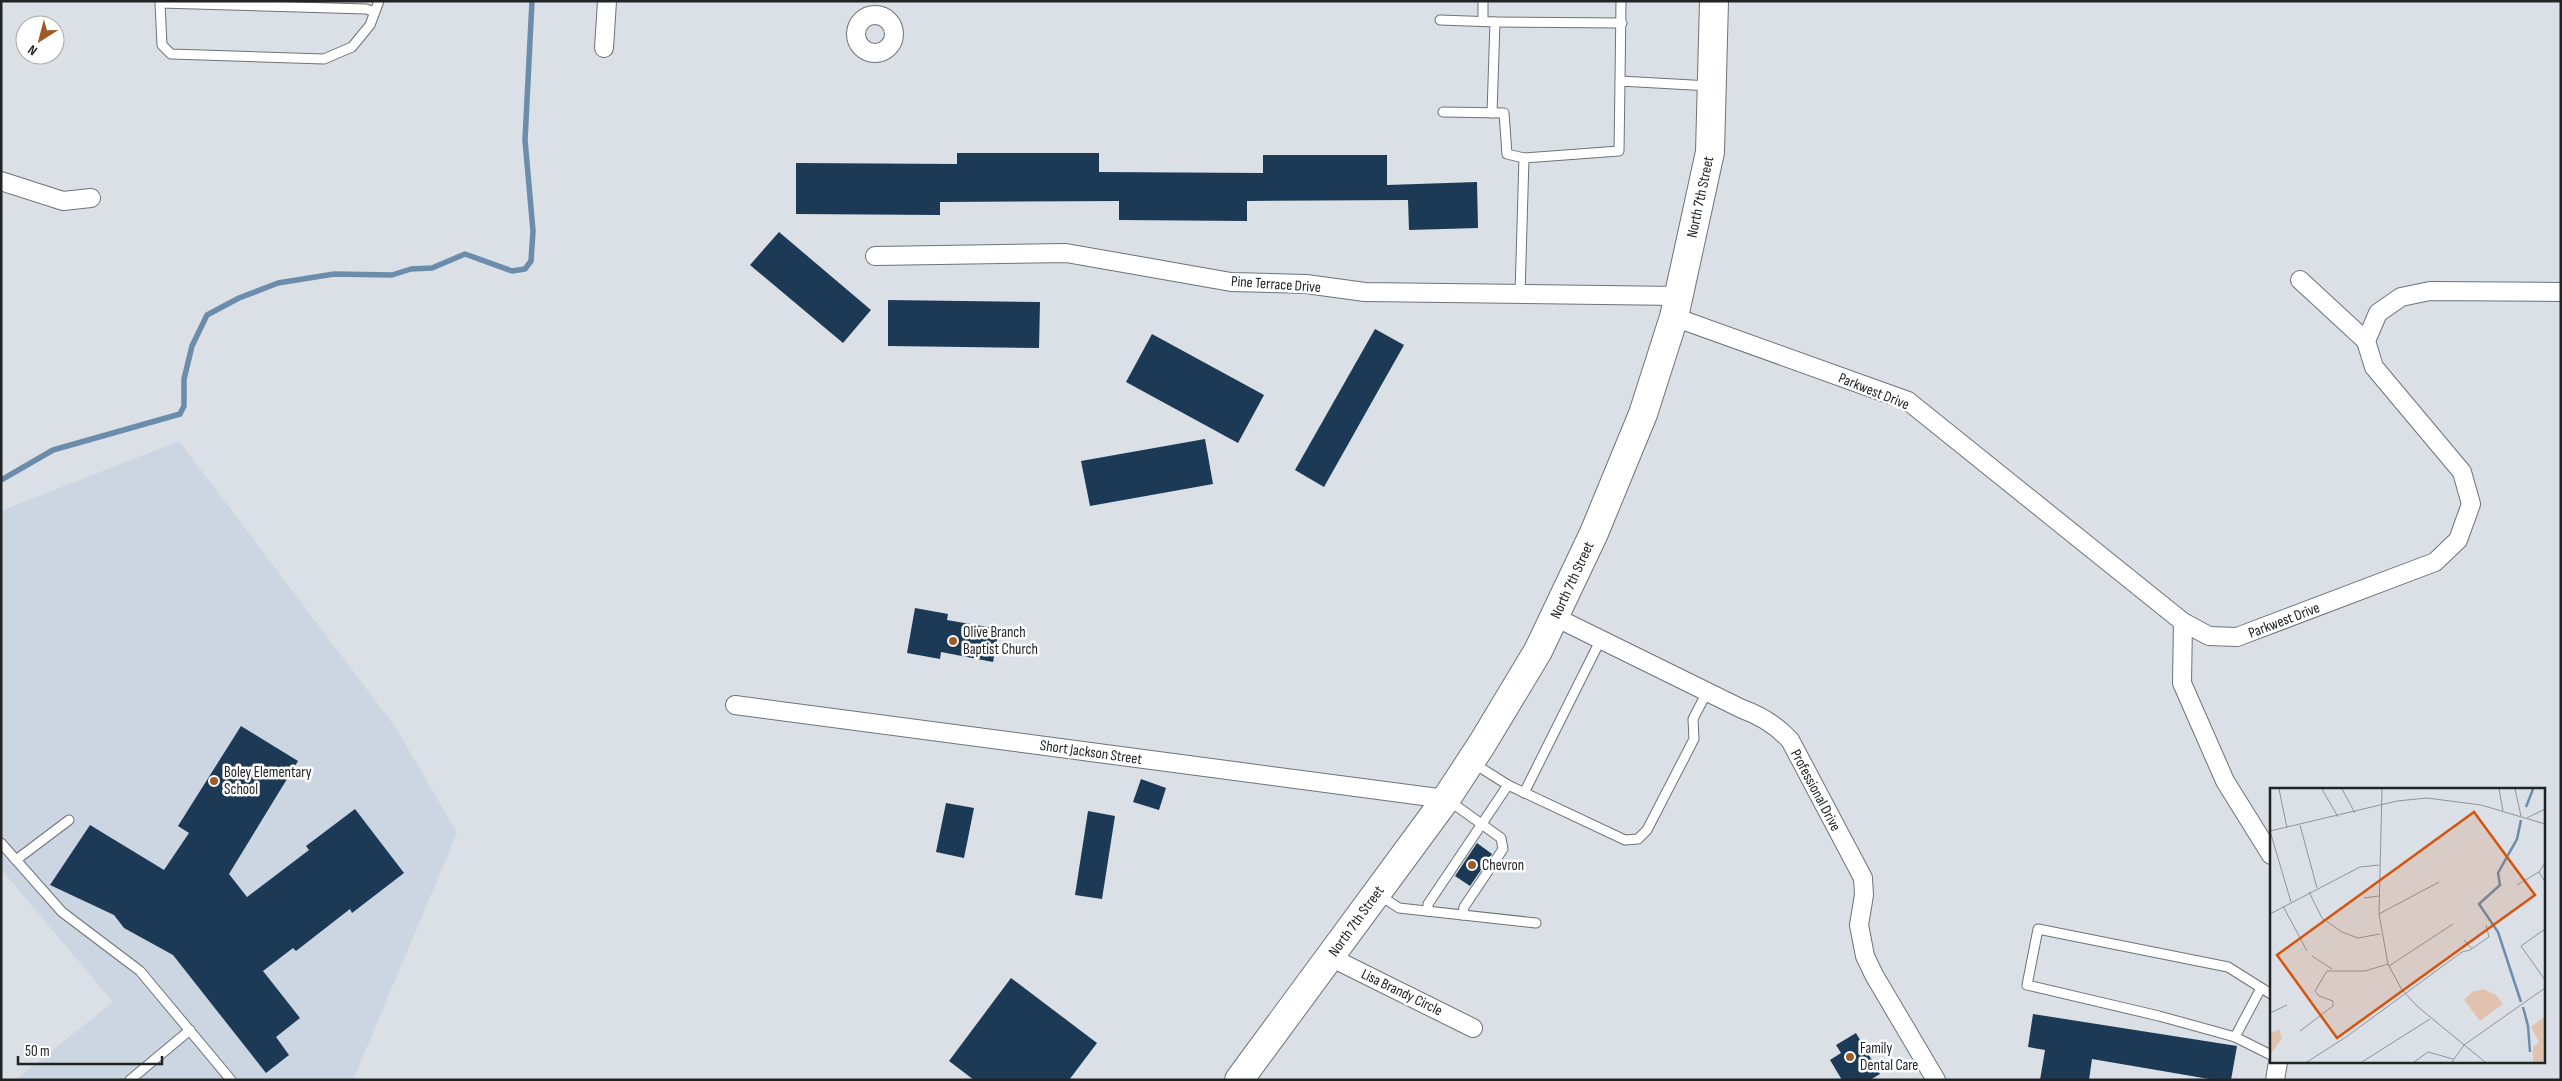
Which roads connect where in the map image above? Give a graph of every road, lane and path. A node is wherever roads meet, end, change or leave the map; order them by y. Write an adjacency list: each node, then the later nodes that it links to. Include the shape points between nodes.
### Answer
1 (379, 1): 7 (lane)
2 (607, 1): 12 (street)
3 (1483, 1): 9 (lane)
4 (1621, 1): 11 (lane)
5 (1714, 1): 14 (main road, North 7th Street)
6 (160, 2): 7 (lane, via 366,9); 7 (lane, via 162,45 171,54 324,60 352,47 370,25)
7 (375, 12)
8 (1440, 20): 9 (lane)
9 (1483, 21): 10 (lane)
10 (1495, 22): 11 (lane); 16 (lane)
11 (1622, 23): 13 (lane)
12 (604, 48)
13 (1620, 81): 14 (lane); 17 (lane, via 1619,151)
14 (1712, 86): 24 (main road, North 7th Street, via 1710,152)
15 (1442, 112): 16 (lane)
16 (1492, 113): 17 (lane, via 1504,114 1508,154)
17 (1524, 158): 23 (lane)
18 (1, 181): 19 (street, via 63,201)
19 (91, 198)
20 (875, 256): 23 (street, Pine Terrace Drive, via 1066,253 1231,282 1306,284 1365,292)
21 (2300, 280): 25 (street)
22 (2561, 292): 25 (street, via 2430,291 2401,297 2378,313)
23 (1520, 294): 24 (street, Pine Terrace Drive)
24 (1677, 306): 26 (main road, North 7th Street, via 1643,414); 27 (street, Parkwest Drive, via 1908,401)
25 (2366, 341): 27 (street, Parkwest Drive, via 2374,367 2462,472 2471,504 2458,540 2435,562 2237,637 2209,636)
26 (1555, 618): 28 (street, Professional Drive); 31 (main road, North 7th Street, via 1519,684)
27 (2183, 622): 38 (street, via 2182,683 2225,781)
28 (1601, 639): 29 (street, Professional Drive); 33 (lane)
29 (1707, 692): 33 (lane, via 1692,719 1694,739 1647,830 1638,839 1625,840); 55 (street, Professional Drive, via 1761,716 1790,740 1863,878 1864,896 1859,925 1865,956)
30 (735, 705): 34 (street, Short Jackson Street)
31 (1470, 762): 32 (lane); 34 (main road, North 7th Street)
32 (1508, 785): 33 (lane); 36 (lane)
33 (1524, 793)
34 (1446, 798): 36 (lane); 40 (main road, North 7th Street)
35 (69, 820): 39 (lane)
36 (1482, 823): 41 (lane, via 1428,904); 42 (lane, via 1501,838 1503,849 1464,907)
37 (1, 843): 39 (lane)
38 (2270, 853)
39 (16, 860): 48 (lane, via 62,912 140,971)
40 (1377, 893): 41 (lane, via 1399,908); 44 (main road, North 7th Street)
41 (1428, 911): 42 (lane)
42 (1464, 914): 43 (lane)
43 (1536, 923)
44 (1330, 957): 47 (street, Lisa Brandy Circle); 54 (main road, North 7th Street)
45 (2262, 988): 46 (lane); 49 (lane); 49 (lane, via 2228,967 2038,929 2027,985)
46 (2270, 993)
47 (1473, 1028)
48 (190, 1030): 52 (lane); 53 (lane)
49 (2235, 1037): 50 (lane)
50 (2270, 1054)
51 (2278, 1064): 56 (street)
52 (130, 1080)
53 (230, 1080)
54 (1239, 1080)
55 (1936, 1080)
56 (2275, 1080)

